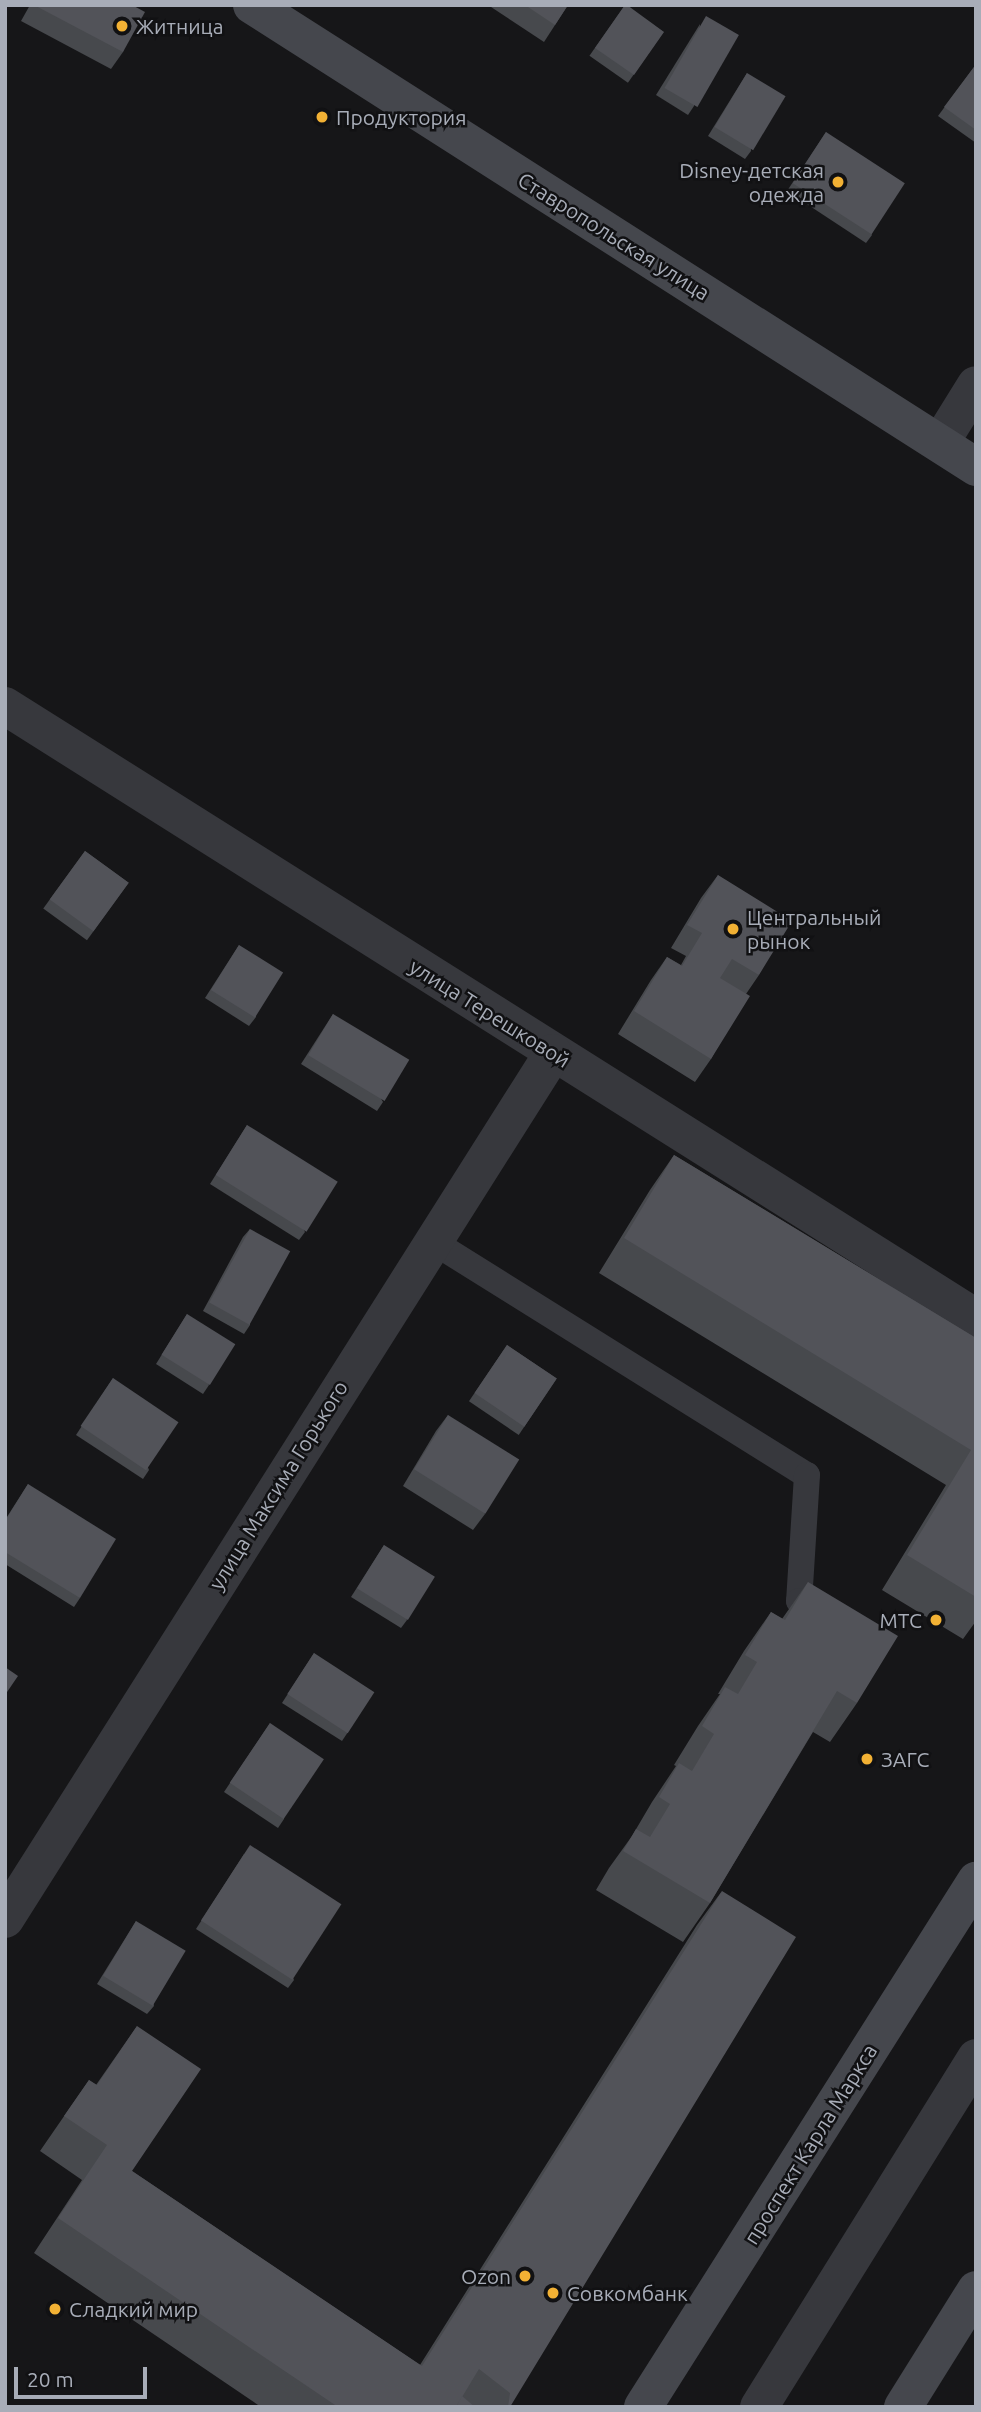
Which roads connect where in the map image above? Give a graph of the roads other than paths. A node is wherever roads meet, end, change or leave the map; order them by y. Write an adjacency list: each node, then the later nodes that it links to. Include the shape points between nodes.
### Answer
1 (269, 10): 3 (street, Ставропольская улица)
2 (976, 385): 3 (street)
3 (940, 443): 4 (street, Ставропольская улица)
4 (976, 467)
5 (5, 706): 6 (street, улица Терешковой)
6 (553, 1053): 7 (street, улица Максима Горького); 8 (street, улица Терешковой)
7 (432, 1241): 9 (lane, via 807,1475 799,1601); 11 (street, улица Максима Горького)
8 (976, 1318)
9 (845, 1634)
10 (976, 1881): 14 (street, проспект Карла Маркса)
11 (5, 1919)
12 (976, 2058): 15 (street)
13 (976, 2290): 16 (street)
14 (643, 2407)
15 (759, 2407)
16 (903, 2407)

